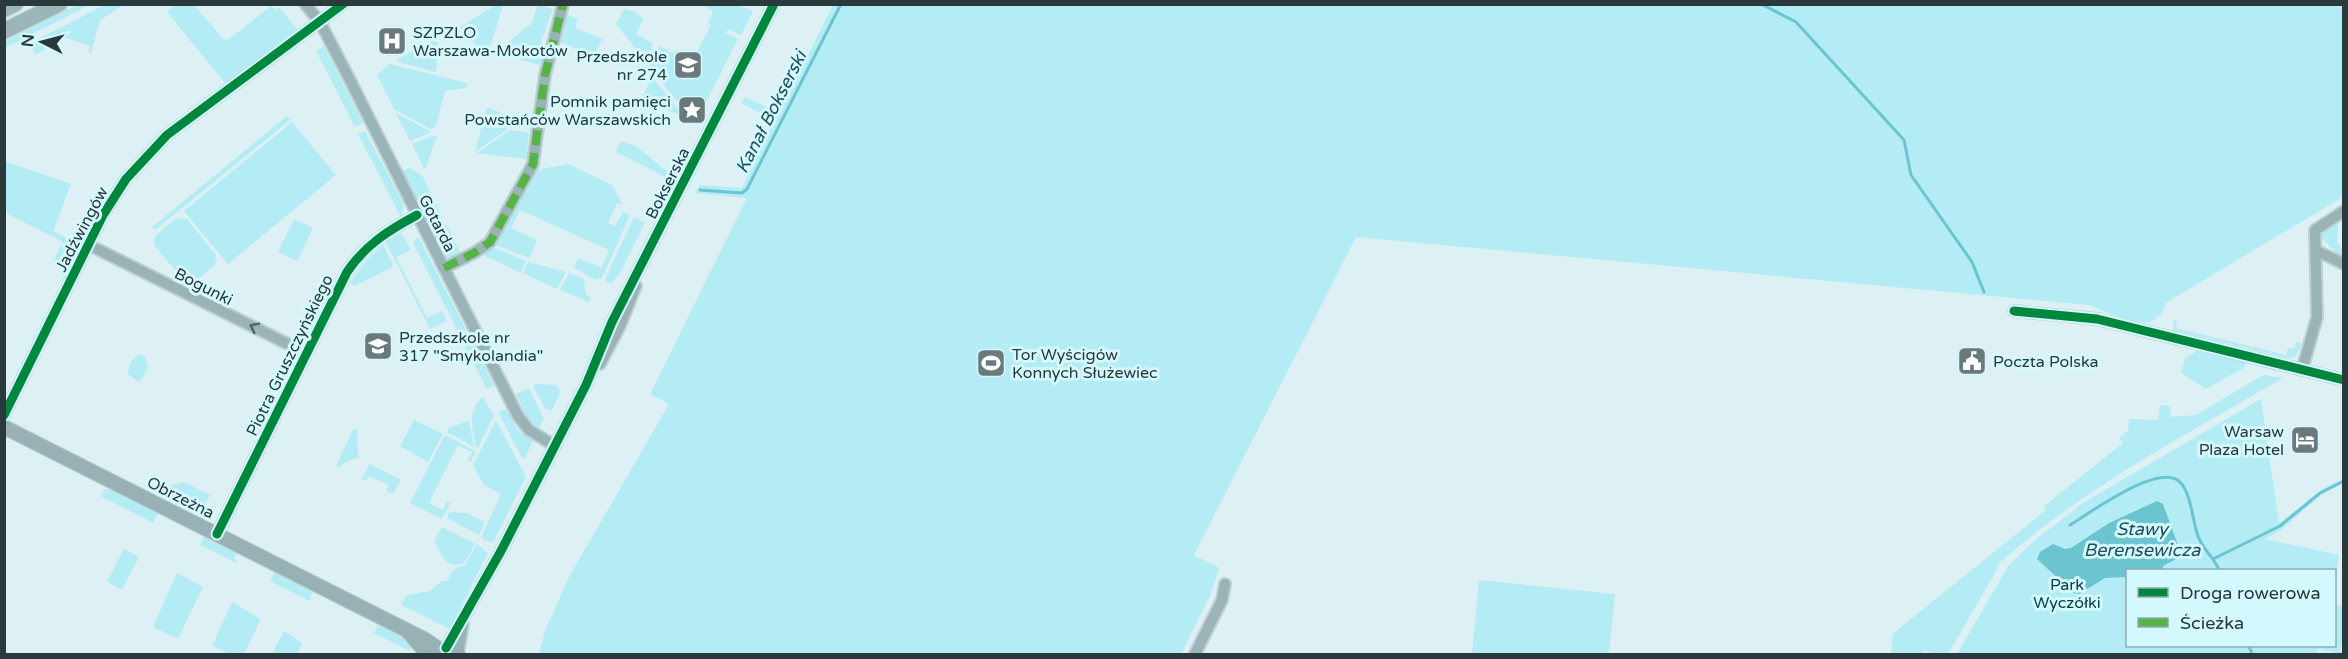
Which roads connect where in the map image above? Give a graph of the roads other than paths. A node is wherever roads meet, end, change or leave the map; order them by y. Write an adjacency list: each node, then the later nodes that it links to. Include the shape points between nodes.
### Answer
1 (15, 4): 7 (main road)
2 (59, 4): 9 (main road)
3 (305, 4): 8 (street, Gotarda)
4 (343, 4): 8 (street, Jadźwingów)
5 (563, 4): 15 (street, via 545,75 533,164 490,243)
6 (774, 4): 22 (street, Bokserska, via 633,279)
7 (4, 9)
8 (320, 22): 11 (street, Gotarda); 12 (street, Jadźwingów, via 168,135 126,179)
9 (4, 31)
10 (2343, 211): 13 (street, via 2315,230)
11 (417, 215): 15 (street, Gotarda); 17 (street, Piotra Gruszczyńskiego, via 378,238 356,259)
12 (89, 245): 17 (street, Bogunki, one-way to 12); 20 (street, Jadźwingów)
13 (2316, 251): 14 (street); 18 (street, via 2317,317)
14 (2343, 264)
15 (444, 268): 22 (street, Gotarda, via 521,422)
16 (2014, 311): 18 (street, via 2097,319)
17 (306, 353): 23 (street, Piotra Gruszczyńskiego)
18 (2302, 370): 19 (street)
19 (2343, 381)
20 (4, 415)
21 (4, 427): 23 (street, Obrzeżna)
22 (555, 446): 25 (street, Bokserska, via 464,621)
23 (217, 534): 25 (street, Obrzeżna)
24 (1225, 584): 26 (street, via 1222,600)
25 (443, 652)
26 (1195, 654)

